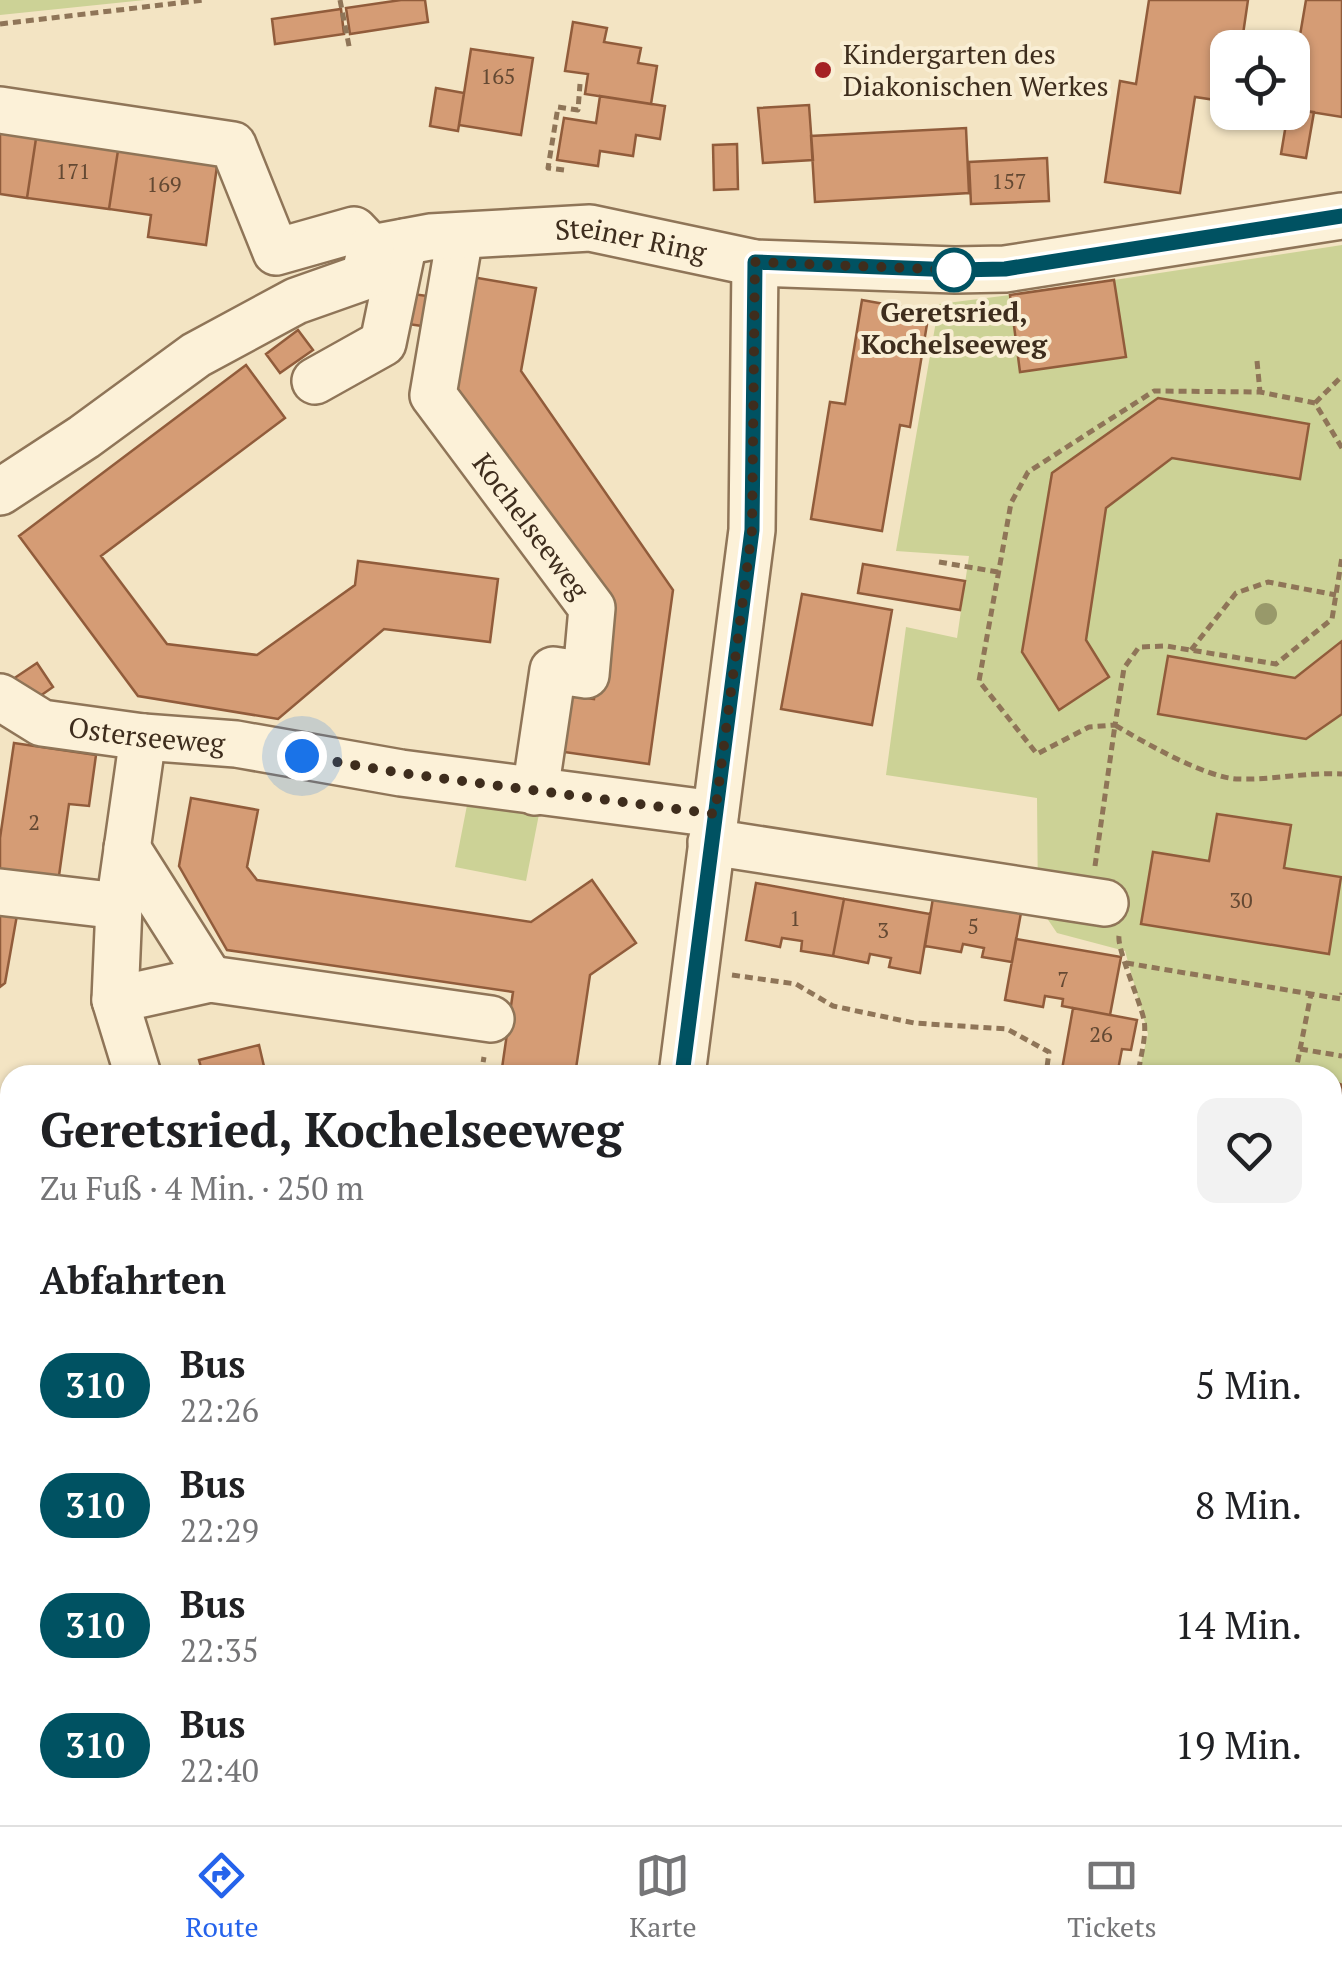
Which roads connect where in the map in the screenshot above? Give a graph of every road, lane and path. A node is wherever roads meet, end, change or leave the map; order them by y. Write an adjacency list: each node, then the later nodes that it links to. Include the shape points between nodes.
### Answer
1 (204, 0): 3 (path)
2 (340, 0): 4 (path)
3 (0, 24)
4 (350, 52)
5 (580, 84): 7 (path, via 578,110 558,106 548,168)
6 (0, 110): 10 (street, via 233,145 276,252 354,230)
7 (564, 170)
8 (1342, 216): 11 (street, Steiner Ring, via 1005,269)
9 (460, 236): 10 (street, Steiner Ring); 11 (street, Steiner Ring, via 590,228); 28 (street, Kochelseeweg, via 432,395 592,608 586,675 553,670)
10 (387, 245): 14 (street, via 383,343); 18 (street, via 364,276 296,301 196,356)
11 (755, 262): 29 (street, via 752,530)
12 (1257, 361): 15 (path)
13 (1342, 376): 16 (path)
14 (315, 381)
15 (1260, 392): 16 (path); 21 (path, via 1154,391 1028,472 1011,503)
16 (1315, 403): 17 (path)
17 (1342, 448)
18 (0, 492)
19 (1342, 557): 22 (path)
20 (939, 562): 21 (path)
21 (998, 572): 25 (path, via 979,682 1037,754 1088,726)
22 (1336, 594): 23 (path, via 1268,582 1236,592); 23 (path, via 1332,619 1276,664)
23 (1192, 650): 25 (path, via 1139,647 1124,668)
24 (0, 697): 26 (street, Osterseeweg, via 42,723)
25 (1116, 725): 27 (path, via 1161,752 1234,780); 32 (path, via 1094,862)
26 (143, 738): 28 (street, Osterseeweg, via 236,744); 30 (street)
27 (1342, 774)
28 (535, 792): 29 (street, Osterseeweg)
29 (713, 828): 32 (street, Osterseeweg); 35 (street)
30 (128, 848): 33 (street); 36 (street)
31 (0, 892): 33 (street)
32 (1104, 903): 34 (path, via 1120,928)
33 (119, 906): 39 (street)
34 (1126, 964): 38 (path); 46 (path, via 1145,1025)
35 (694, 970): 44 (street); 45 (path, via 796,984 833,1006 914,1023 1007,1029 1049,1052)
36 (210, 978): 39 (street); 40 (street)
37 (1342, 993): 38 (path)
38 (1311, 994): 41 (path)
39 (115, 1000): 43 (street)
40 (491, 1019)
41 (1300, 1049): 42 (path); 47 (path)
42 (1342, 1056)
43 (135, 1065)
44 (683, 1065)
45 (1047, 1065)
46 (1139, 1065)
47 (1297, 1065)

